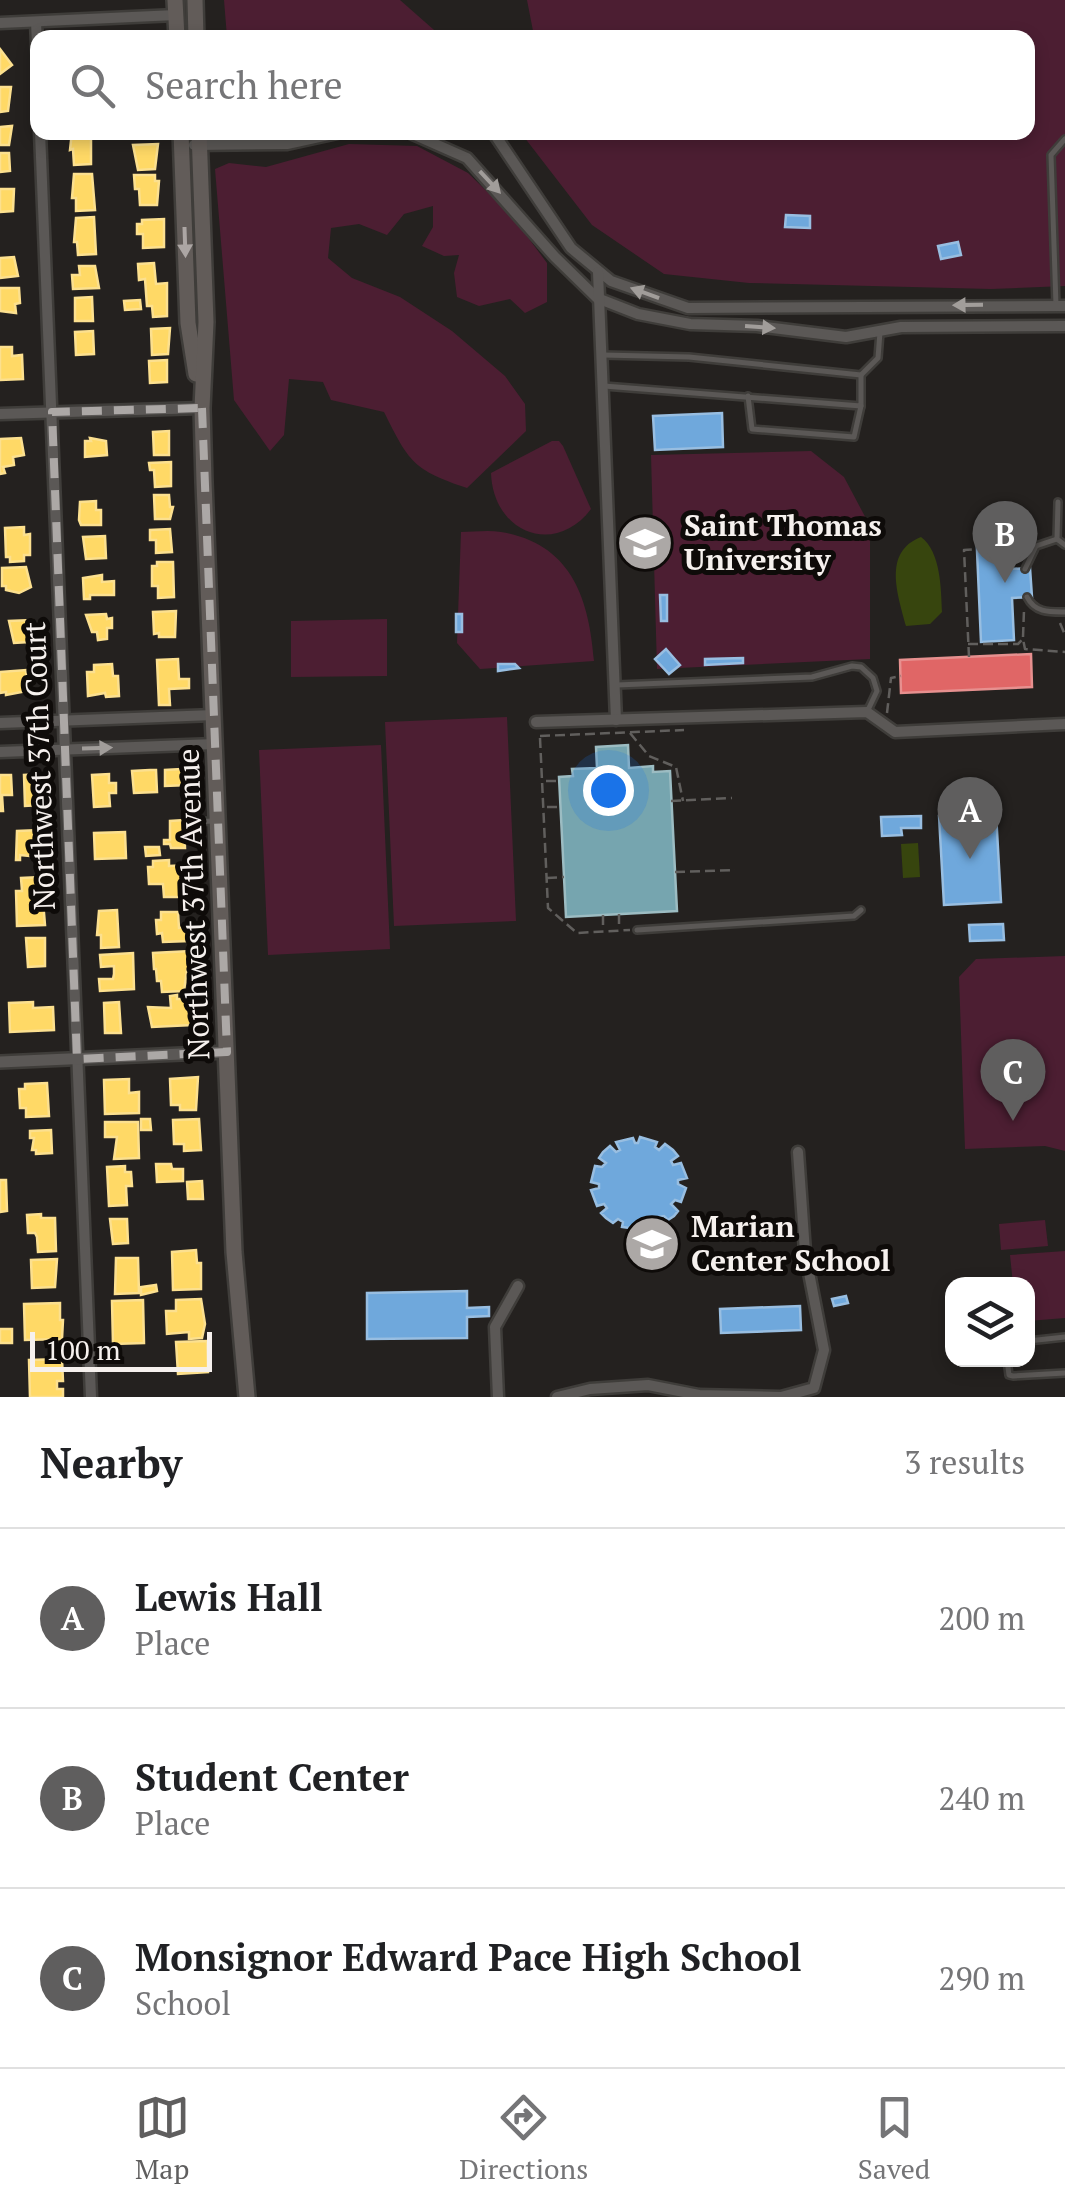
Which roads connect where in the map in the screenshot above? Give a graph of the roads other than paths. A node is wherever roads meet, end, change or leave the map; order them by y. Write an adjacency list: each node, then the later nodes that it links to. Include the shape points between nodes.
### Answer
1 (195, 0): 6 (main road)
2 (176, 8): 3 (street)
3 (36, 22): 4 (street); 5 (street)
4 (0, 23)
5 (36, 30)
6 (196, 30)
7 (1065, 138): 17 (lane, via 1050,155)
8 (40, 140): 26 (street, Northwest 37th Court)
9 (181, 140): 25 (main road, Northwest 37th Avenue, one-way to 25, via 188,323)
10 (199, 140): 25 (main road, Northwest 37th Avenue)
11 (217, 140): 12 (street)
12 (305, 140)
13 (426, 140): 16 (street, one-way to 16, via 467,158)
14 (497, 140): 15 (street, via 571,248)
15 (598, 272): 16 (street); 17 (street, one-way to 15, via 688,308)
16 (598, 298): 19 (street, one-way to 19, via 690,324 846,337); 20 (street)
17 (1060, 306)
18 (1065, 326): 19 (street)
19 (880, 331): 21 (lane, via 878,358)
20 (600, 355): 21 (lane); 22 (street)
21 (861, 374): 24 (lane)
22 (601, 386): 23 (lane); 34 (street)
23 (748, 396): 24 (lane); 24 (lane, via 752,429 769,431 854,437)
24 (861, 406)
25 (202, 408): 26 (street); 36 (main road, Northwest 37th Avenue)
26 (52, 412): 27 (street); 38 (street, Northwest 37th Court)
27 (0, 414)
28 (1058, 502): 29 (lane)
29 (1057, 539): 30 (lane); 31 (lane, via 1036,546)
30 (1065, 545)
31 (1025, 569)
32 (1027, 598): 33 (lane, via 1040,610)
33 (1065, 612)
34 (614, 685): 35 (lane, via 812,678 852,666 873,678 876,691); 37 (street)
35 (867, 712): 37 (street); 41 (street, via 895,732)
36 (214, 715): 38 (street); 42 (main road, Northwest 37th Avenue)
37 (616, 720): 39 (street)
38 (62, 721): 40 (street); 43 (street, Northwest 37th Court)
39 (536, 722)
40 (0, 723)
41 (1065, 724)
42 (215, 744): 43 (street, one-way to 42); 45 (main road, Northwest 37th Avenue)
43 (64, 749): 44 (street); 50 (street, Northwest 37th Court)
44 (0, 752)
45 (218, 821): 46 (lane); 49 (main road, Northwest 37th Avenue)
46 (188, 822)
47 (861, 910): 48 (lane, via 854,916)
48 (637, 930)
49 (227, 1052): 50 (street); 60 (main road, Northwest 37th Avenue)
50 (77, 1058): 51 (street); 59 (street, Northwest 37th Court)
51 (0, 1062)
52 (798, 1152): 58 (street, via 804,1252 824,1350 814,1388 780,1396)
53 (518, 1286): 61 (street, via 495,1328)
54 (1065, 1338): 55 (lane)
55 (1035, 1340)
56 (1008, 1367): 57 (lane, via 1010,1376)
57 (1065, 1373)
58 (690, 1395): 62 (street, via 648,1385)
59 (91, 1397)
60 (246, 1397)
61 (498, 1397)
62 (556, 1397)

